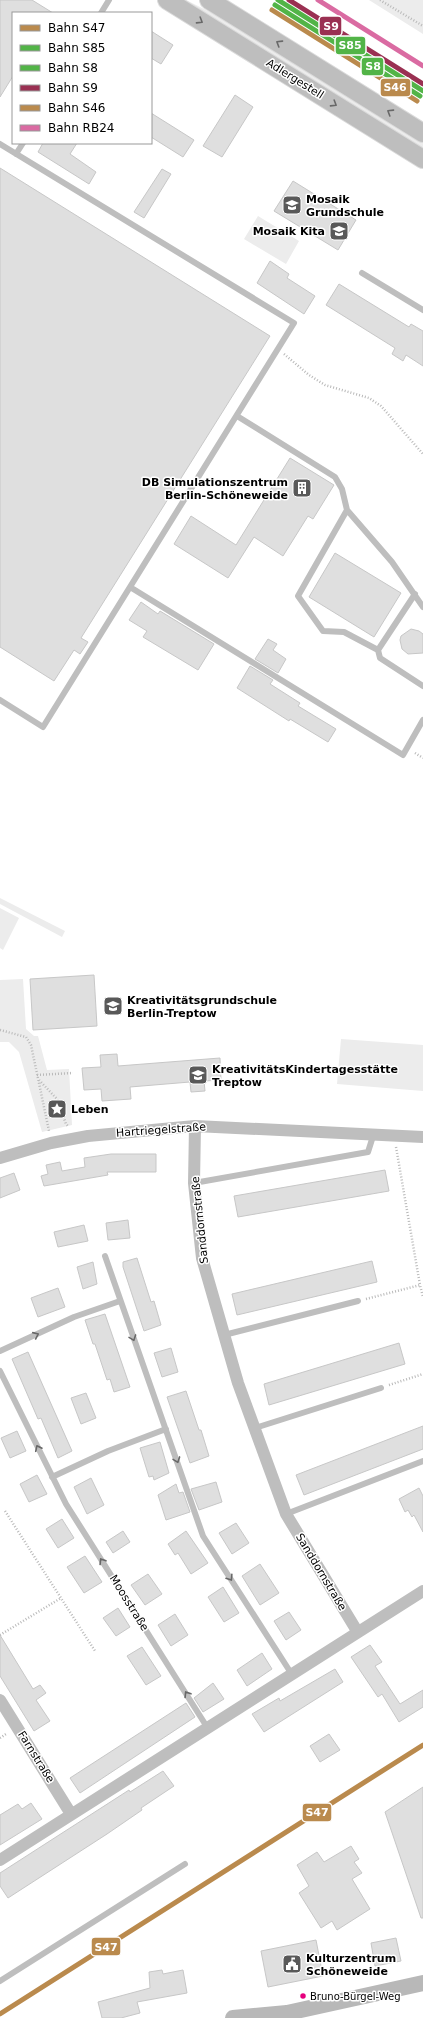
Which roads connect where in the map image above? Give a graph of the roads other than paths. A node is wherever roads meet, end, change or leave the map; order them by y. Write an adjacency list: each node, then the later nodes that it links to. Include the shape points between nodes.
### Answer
1 (109, 0): 4 (lane)
2 (167, 0): 9 (main road, Adlergestell, one-way to 9)
3 (209, 0): 5 (main road, Adlergestell, one-way to 3)
4 (102, 12)
5 (423, 132)
6 (0, 144): 8 (lane)
7 (22, 144): 8 (lane)
8 (16, 154): 12 (lane, via 294,323)
9 (423, 159)
10 (362, 273): 11 (lane)
11 (423, 310)
12 (237, 416): 13 (lane, via 335,477 342,489); 14 (lane)
13 (347, 510): 15 (lane, via 392,562); 17 (lane, via 298,596 324,631 344,632)
14 (130, 586): 19 (lane, via 43,727); 20 (lane, via 403,755)
15 (415, 594): 16 (lane); 17 (lane)
16 (423, 607)
17 (378, 650): 18 (lane, via 380,658)
18 (423, 686)
19 (0, 700)
20 (423, 720)
21 (195, 1126): 22 (street, Hartriegelstraße); 24 (street, Hartriegelstraße, via 88,1136 51,1143); 25 (street, Sanddornstraße)
22 (374, 1133): 23 (street, Hartriegelstraße); 25 (lane, via 368,1152)
23 (423, 1137)
24 (0, 1158)
25 (194, 1183): 29 (street, Sanddornstraße, via 202,1258)
26 (105, 1256): 27 (lane)
27 (120, 1301): 30 (lane, one-way to 27, via 74,1317); 34 (lane, one-way to 34)
28 (358, 1301): 29 (lane)
29 (224, 1335): 33 (street, Sanddornstraße)
30 (0, 1351)
31 (0, 1371): 36 (lane, Moosstraße, one-way to 31)
32 (380, 1388): 33 (lane)
33 (255, 1428): 37 (street, Sanddornstraße)
34 (166, 1429): 36 (lane, via 108,1451); 40 (lane, one-way to 40, via 204,1536)
35 (423, 1461): 37 (lane)
36 (52, 1477): 42 (lane, Moosstraße, one-way to 36, via 66,1504)
37 (286, 1514): 39 (street, Sanddornstraße)
38 (423, 1590): 39 (street)
39 (357, 1631): 40 (street)
40 (291, 1673): 42 (street)
41 (0, 1700): 43 (street, Farnstraße)
42 (208, 1727): 43 (street)
43 (71, 1814): 44 (street)
44 (0, 1860)
45 (185, 1864): 46 (lane)
46 (0, 1981)
47 (423, 1983): 48 (main road)
48 (280, 2015): 49 (main road)
49 (233, 2018)

